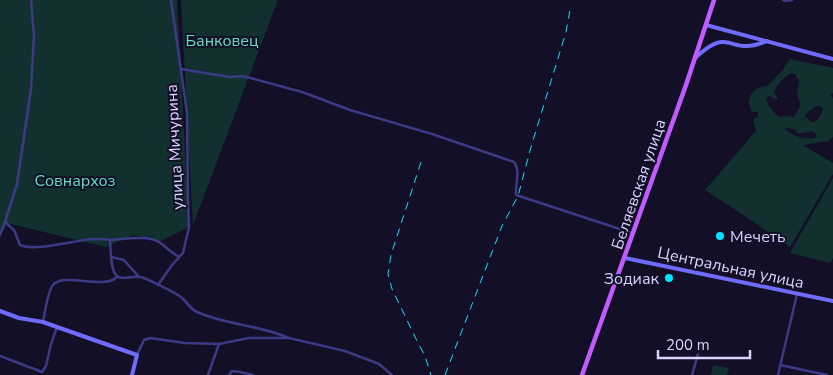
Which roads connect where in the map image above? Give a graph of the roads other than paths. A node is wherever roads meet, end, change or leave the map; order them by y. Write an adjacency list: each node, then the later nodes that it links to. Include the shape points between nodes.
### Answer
1 (31, 0): 11 (street, via 34,36 31,89 17,184)
2 (171, 0): 10 (street, улица Мичурина)
3 (714, 0): 6 (main road, Беляевская улица)
4 (783, 0): 5 (street)
5 (792, 0)
6 (706, 25): 7 (street); 8 (main road, Беляевская улица)
7 (768, 41): 8 (street, via 749,46 716,43); 9 (street)
8 (695, 58): 12 (main road, Беляевская улица)
9 (833, 58)
10 (182, 69): 12 (street, via 229,77 243,76 302,92 514,162 517,164 516,196); 16 (street, улица Мичурина, via 187,113 189,227 183,253)
11 (5, 222): 13 (street); 14 (street, via 14,230 20,245 25,247)
12 (634, 233): 17 (main road, Беляевская улица)
13 (0, 235)
14 (110, 240): 15 (street); 16 (street, via 151,239)
15 (111, 257): 18 (street); 19 (street, via 124,260)
16 (179, 257): 20 (street, улица Мичурина)
17 (625, 258): 21 (street, Центральная улица); 37 (main road, Беляевская улица)
18 (118, 277): 19 (street); 24 (street, via 107,282 65,280 53,284)
19 (139, 277): 20 (street)
20 (158, 285): 26 (street, via 180,296 195,312)
21 (797, 293): 22 (street, Центральная улица); 31 (street)
22 (833, 300)
23 (0, 312): 24 (street)
24 (42, 322): 25 (street)
25 (57, 327): 29 (street); 30 (street, via 42,372)
26 (289, 338): 27 (street, via 249,338); 36 (street, via 345,351 379,364)
27 (219, 344): 29 (street, via 150,338 144,340); 33 (street)
28 (698, 354): 38 (street)
29 (137, 355): 32 (street)
30 (0, 356)
31 (780, 366): 39 (street); 40 (street)
32 (132, 375)
33 (208, 375)
34 (229, 375): 35 (street, via 232,371)
35 (253, 375)
36 (392, 375)
37 (582, 375)
38 (692, 375)
39 (778, 375)
40 (827, 375)

